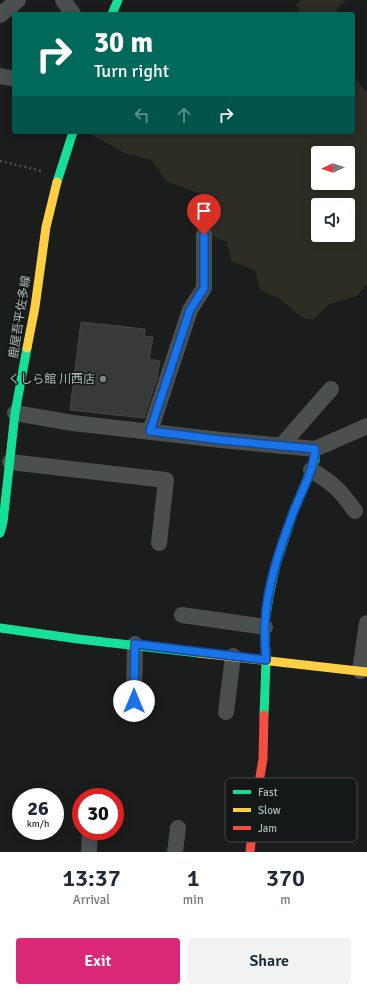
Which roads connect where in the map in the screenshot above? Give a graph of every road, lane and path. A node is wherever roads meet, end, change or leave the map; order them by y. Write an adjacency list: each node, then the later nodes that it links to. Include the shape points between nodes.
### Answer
1 (18, 0): 6 (street)
2 (63, 0): 4 (street)
3 (118, 0): 5 (street)
4 (72, 12)
5 (113, 12)
6 (0, 15)
7 (72, 134): 9 (street, 鹿屋吾平佐多線)
8 (0, 161): 9 (path)
9 (59, 178): 12 (street, 鹿屋吾平佐多線, via 46,227 35,307)
10 (204, 235): 14 (street, via 204,288 190,310)
11 (331, 389): 15 (street)
12 (15, 413): 14 (street); 17 (street, 鹿屋吾平佐多線)
13 (367, 426): 16 (street)
14 (150, 431): 15 (street)
15 (280, 446): 16 (street)
16 (315, 449): 18 (street, via 315,460)
17 (10, 462): 20 (street, 鹿屋吾平佐多線); 21 (street, via 166,480)
18 (311, 470): 19 (street, via 341,492); 24 (street, via 276,564 268,596)
19 (355, 510)
20 (0, 533)
21 (159, 543)
22 (182, 615): 24 (street)
23 (367, 623): 29 (street)
24 (265, 627): 28 (street)
25 (0, 628): 26 (street)
26 (135, 644): 27 (street); 30 (street)
27 (233, 656): 28 (street); 31 (street)
28 (266, 660): 29 (street); 32 (street, via 263,759)
29 (364, 672)
30 (134, 701)
31 (226, 712)
32 (260, 778)
33 (178, 828): 37 (street)
34 (90, 840): 36 (street)
35 (251, 842): 38 (street)
36 (89, 852)
37 (176, 852)
38 (250, 852)

